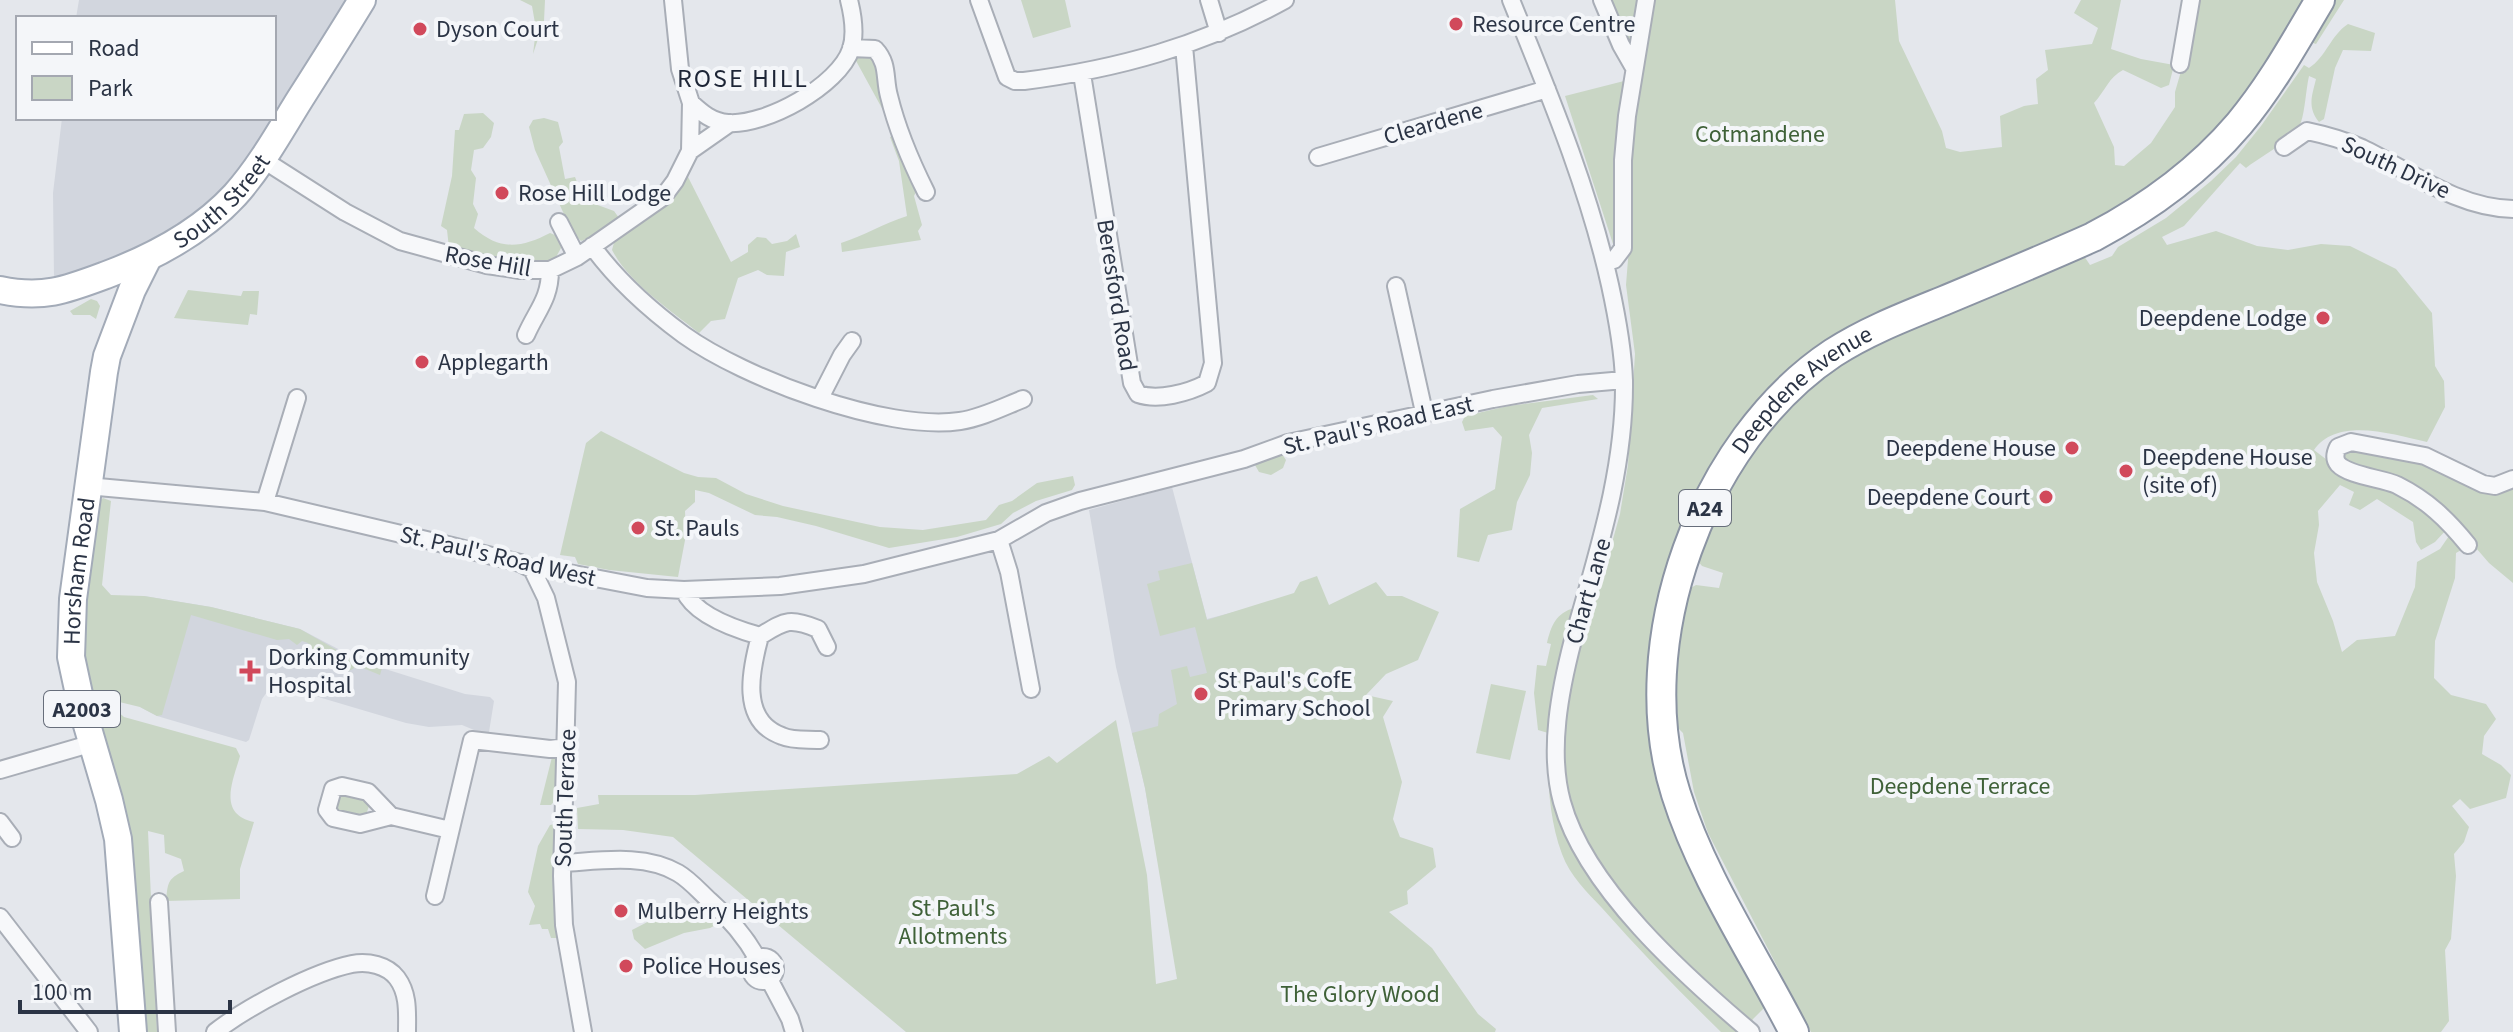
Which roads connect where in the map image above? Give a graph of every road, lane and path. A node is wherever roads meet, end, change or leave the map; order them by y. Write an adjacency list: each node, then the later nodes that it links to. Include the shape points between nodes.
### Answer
1 (362, 0): 24 (main road, South Street)
2 (673, 0): 19 (street, Rose Hill, via 680,69)
3 (849, 0): 14 (street)
4 (979, 0): 17 (street, via 1007,77 1024,81)
5 (1209, 0): 12 (street)
6 (1285, 0): 12 (street)
7 (1511, 0): 18 (street, Chart Lane)
8 (1602, 0): 16 (street)
9 (1646, 0): 16 (street)
10 (2191, 0): 15 (street)
11 (2320, 0): 75 (highway, Deepdene Avenue / A24, via 2239,124 2184,178 2093,237 1910,314 1832,354 1765,415 1710,495 1682,567 1667,626 1664,745 1675,792 1703,861)
12 (1219, 33): 13 (street)
13 (1184, 46): 17 (street); 17 (street, Beresford Road, via 1213,363 1207,383 1199,387 1148,397 1138,394 1132,383)
14 (851, 48): 20 (street, Rose Hill, via 838,73 811,94 769,114); 25 (street, via 875,49 882,57 888,94)
15 (2180, 64)
16 (1633, 66): 31 (street, via 1623,160 1623,248)
17 (1082, 74)
18 (1547, 89): 23 (street, Cleardene); 31 (street, Chart Lane)
19 (691, 103): 20 (street, via 709,118); 22 (street, Rose Hill)
20 (730, 123): 22 (street, Rose Hill)
21 (2284, 147): 26 (street, South Drive, via 2307,131 2336,138 2446,192)
22 (690, 151): 28 (street, Rose Hill, via 663,197)
23 (1318, 157)
24 (262, 159): 30 (main road, South Street, via 219,210); 32 (street, Rose Hill, via 400,241 487,265)
25 (926, 192)
26 (2513, 209)
27 (559, 222): 29 (street)
28 (592, 246): 29 (street, Rose Hill); 41 (street, via 646,304 684,335 762,377)
29 (577, 257): 32 (street, Rose Hill)
30 (148, 258): 33 (main road, South Street); 38 (main road, Horsham Road / A2003)
31 (1605, 262): 39 (street, Chart Lane)
32 (550, 270): 36 (street, via 550,289)
33 (91, 280): 35 (main road, South Street, via 43,295); 38 (main road, A2003, via 111,301)
34 (1396, 286): 43 (street)
35 (0, 290)
36 (526, 335)
37 (852, 341): 41 (street)
38 (107, 356): 46 (main road, Horsham Road / A2003)
39 (1624, 380): 43 (street, St. Paul's Road East); 74 (street, Chart Lane, via 1610,510 1562,689 1557,746 1561,800 1590,862 1622,905)
40 (297, 398): 47 (street)
41 (820, 398): 42 (street, via 930,422 960,421)
42 (1023, 399)
43 (1424, 412): 45 (street, St. Paul's Road East)
44 (2513, 479): 49 (street, via 2483,484 2425,456 2351,442 2338,447 2337,463 2429,503)
45 (1135, 485): 48 (street, St. Paul's Road West, via 1046,513)
46 (87, 486): 47 (street, St. Paul's Road West); 56 (main road, Horsham Road / A2003, via 71,657)
47 (265, 502): 50 (street, St. Paul's Road West)
48 (999, 540): 51 (street, St. Paul's Road West, via 851,577); 54 (street)
49 (2468, 545)
50 (532, 569): 51 (street, St. Paul's Road West); 57 (street, South Terrace, via 546,598 567,682)
51 (684, 590): 52 (street, via 704,612)
52 (760, 636): 53 (street, via 784,621 804,623 818,629); 55 (street, via 751,702 779,736)
53 (827, 647)
54 (1031, 689)
55 (820, 740)
56 (93, 743): 58 (street); 68 (main road, Horsham Road / A2003, via 118,839)
57 (567, 747): 61 (street, via 472,740); 63 (street, South Terrace)
58 (0, 770)
59 (391, 816): 61 (street)
60 (0, 822): 62 (street)
61 (450, 830): 64 (street)
62 (12, 838)
63 (563, 863): 72 (street, South Terrace, via 564,925); 73 (street, via 626,859 677,872 745,936 757,958 774,964 769,979)
64 (435, 896)
65 (159, 902): 69 (street)
66 (0, 917): 67 (street)
67 (89, 1032)
68 (133, 1032)
69 (167, 1032)
70 (215, 1032): 71 (street, via 296,985 370,963 397,979 407,1005)
71 (407, 1032)
72 (583, 1032)
73 (794, 1032)
74 (1751, 1032)
75 (1794, 1032)

